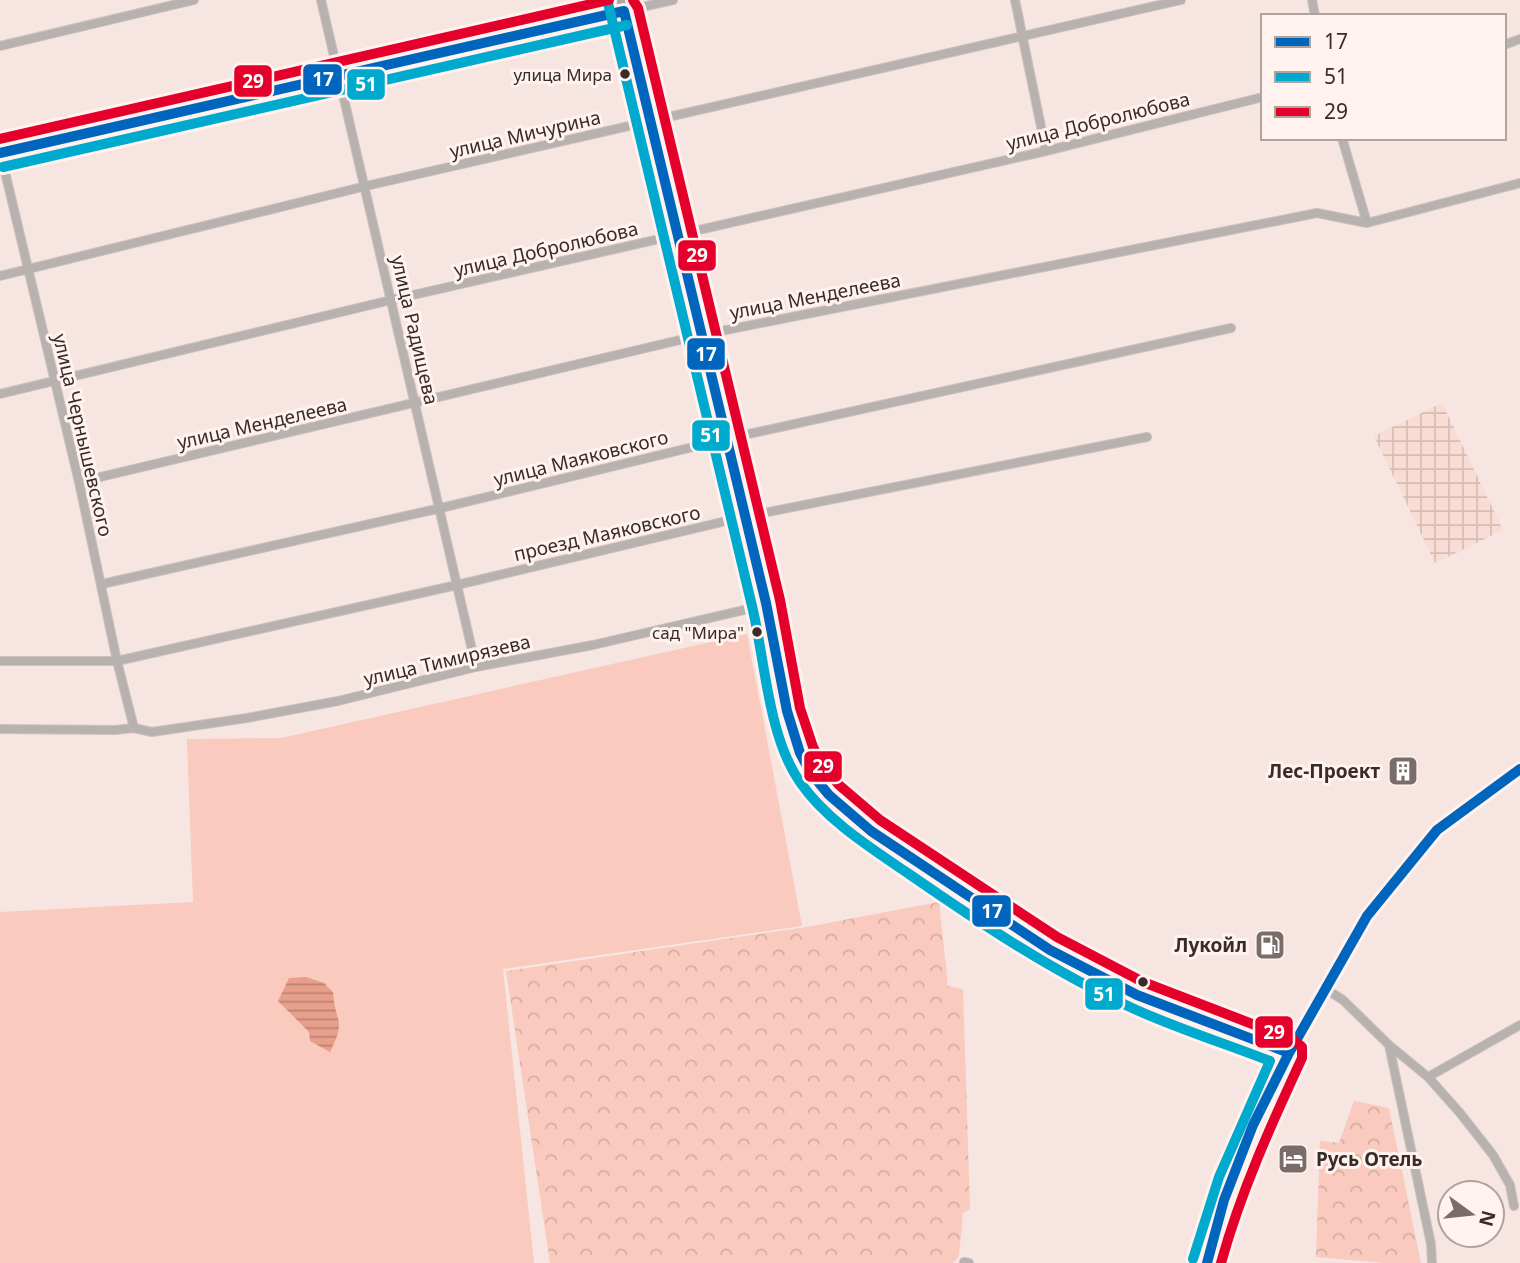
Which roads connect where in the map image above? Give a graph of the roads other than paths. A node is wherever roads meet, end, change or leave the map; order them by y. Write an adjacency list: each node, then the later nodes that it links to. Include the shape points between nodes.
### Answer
1 (194, 0): 8 (street)
2 (321, 0): 9 (street, улица Радищева)
3 (673, 0): 6 (street)
4 (1015, 0): 7 (street)
5 (1181, 0): 7 (street, улица Мичурина)
6 (623, 6): 9 (main road); 11 (main road)
7 (1022, 37): 11 (street, улица Мичурина); 13 (street)
8 (0, 46)
9 (340, 75): 14 (main road); 16 (street, улица Радищева)
10 (1261, 97): 13 (street, улица Добролюбова)
11 (651, 123): 16 (street, улица Мичурина); 18 (main road)
12 (1343, 140): 17 (street)
13 (1046, 151): 18 (street, улица Добролюбова)
14 (0, 152): 19 (street, улица Чернышевского)
15 (1520, 183): 17 (street, улица Менделеева)
16 (366, 186): 19 (street, улица Мичурина); 21 (street, улица Радищева)
17 (1367, 223): 23 (street, улица Менделеева, via 1317,213)
18 (679, 234): 21 (street, улица Добролюбова); 23 (main road)
19 (28, 269): 20 (street, улица Мичурина); 24 (street, улица Чернышевского)
20 (0, 276)
21 (391, 300): 24 (street, улица Добролюбова); 26 (street, улица Радищева)
22 (1231, 328): 28 (street, улица Маяковского)
23 (701, 335): 26 (street, улица Менделеева); 28 (main road)
24 (54, 380): 25 (street, улица Добролюбова); 29 (street, улица Чернышевского)
25 (0, 394)
26 (415, 403): 29 (street, улица Менделеева); 30 (street, улица Радищева)
27 (1147, 437): 31 (street, проезд Маяковского)
28 (726, 439): 30 (street, улица Маяковского); 31 (main road)
29 (79, 482): 32 (street, улица Чернышевского)
30 (441, 508): 32 (street, улица Маяковского); 33 (street, улица Радищева)
31 (743, 517): 33 (street, проезд Маяковского); 34 (main road)
32 (102, 584): 36 (street, улица Чернышевского)
33 (457, 585): 36 (street, проезд Маяковского); 37 (street, улица Радищева)
34 (766, 605): 37 (street, улица Тимирязева); 44 (main road, via 792,733 811,774 839,804 878,836 1059,955 1136,995)
35 (0, 661): 36 (street)
36 (117, 661): 38 (street, улица Чернышевского)
37 (476, 667): 38 (street, улица Тимирязева, via 247,718 152,732)
38 (134, 728): 39 (street, улица Тимирязева)
39 (0, 729)
40 (1520, 769): 41 (main road, via 1437,830 1367,916)
41 (1324, 988): 43 (street, via 1343,1000); 44 (main road)
42 (1520, 1025): 45 (street)
43 (1389, 1045): 45 (street); 48 (street)
44 (1289, 1053): 47 (main road, via 1224,1200)
45 (1428, 1077): 46 (street, via 1493,1155 1510,1185)
46 (1514, 1206)
47 (1207, 1263)
48 (1432, 1263)

